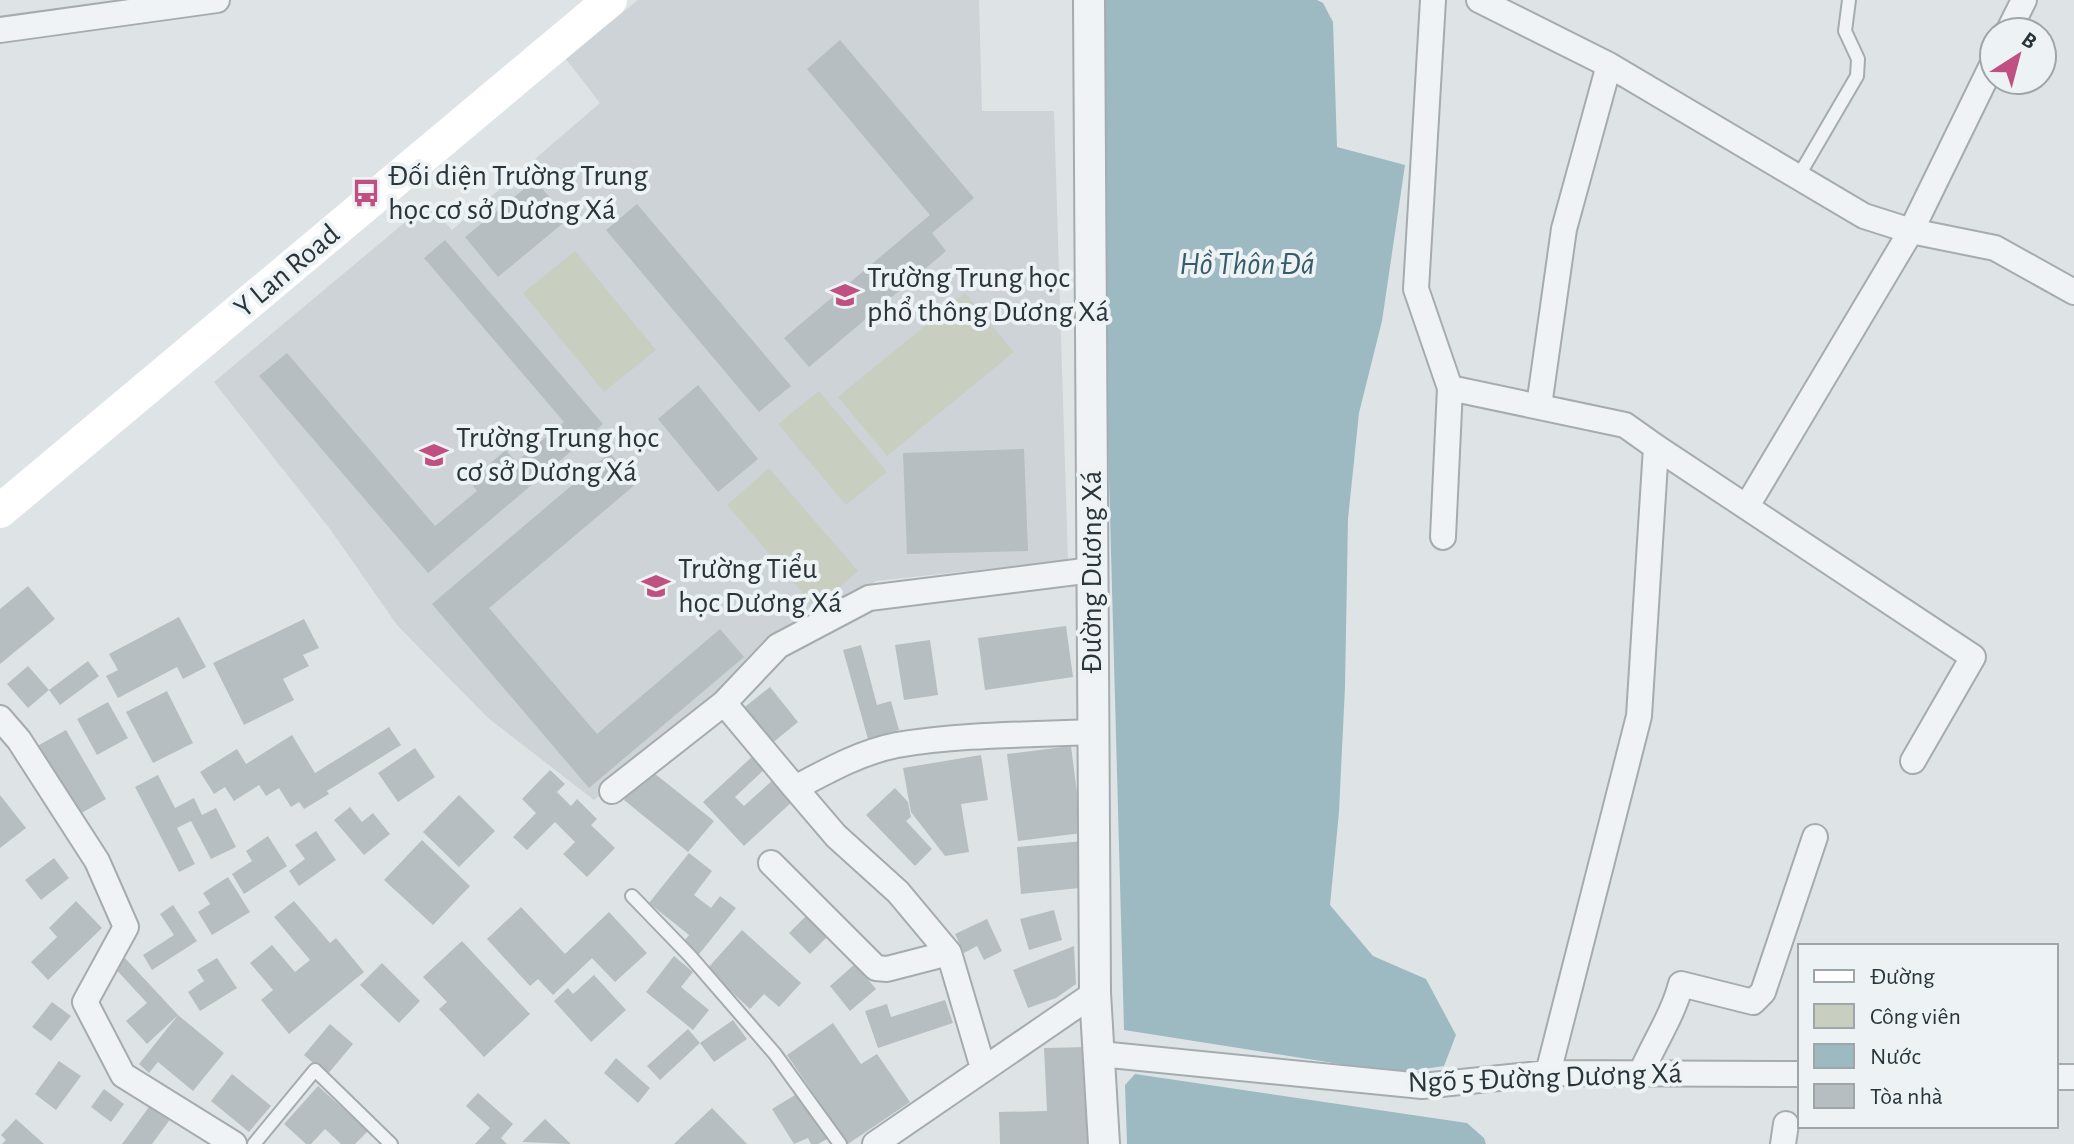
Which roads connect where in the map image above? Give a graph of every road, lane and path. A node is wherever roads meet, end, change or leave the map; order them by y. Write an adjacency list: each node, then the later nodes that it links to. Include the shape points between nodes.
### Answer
1 (217, 0): 8 (street)
2 (610, 0): 18 (main road, Y Lan Road)
3 (1089, 0): 20 (street, Đường Dương Xá)
4 (1433, 0): 14 (street, via 1416,289)
5 (1479, 0): 7 (street)
6 (1849, 0): 11 (lane, via 1845,31 1858,59 1857,76)
7 (1507, 7): 9 (street)
8 (0, 30)
9 (1609, 65): 11 (street); 15 (street, via 1564,229)
10 (1978, 94): 12 (street)
11 (1798, 177): 12 (street, via 1864,216)
12 (1911, 231): 13 (street, via 1995,248); 17 (street)
13 (2074, 292)
14 (1450, 388): 15 (street); 19 (street)
15 (1539, 406): 16 (street, via 1625,425)
16 (1656, 447): 17 (street); 34 (street, via 1639,716)
17 (1747, 506): 24 (street, via 1973,657)
18 (0, 511)
19 (1443, 537)
20 (1092, 570): 21 (street, via 869,598 778,646); 23 (street, Đường Dương Xá)
21 (724, 703): 25 (street); 26 (street)
22 (0, 718): 37 (street, via 97,861 126,927 85,1002 123,1075)
23 (1093, 732): 25 (street, via 895,746 841,764); 31 (street, Đường Dương Xá)
24 (1913, 761)
25 (795, 788): 30 (street, via 836,836 898,892)
26 (612, 791)
27 (1815, 837): 35 (street, via 1763,992 1753,1002 1681,984)
28 (771, 863): 30 (street, via 876,968)
29 (632, 896): 40 (lane, via 775,1054)
30 (949, 953): 33 (street)
31 (1095, 993): 32 (street, Đường Dương Xá); 33 (street)
32 (1100, 1054): 34 (street, Ngõ 5 Đường Dương Xá, via 1422,1086); 42 (street, Đường Dương Xá)
33 (983, 1068): 41 (street)
34 (1548, 1073): 35 (street, Ngõ 5 Đường Dương Xá)
35 (1641, 1073): 36 (street, Ngõ 5 Đường Dương Xá)
36 (1798, 1074)
37 (234, 1144)
38 (254, 1144): 39 (lane, via 315,1070)
39 (391, 1144)
40 (840, 1144)
41 (875, 1144)
42 (1104, 1144)

